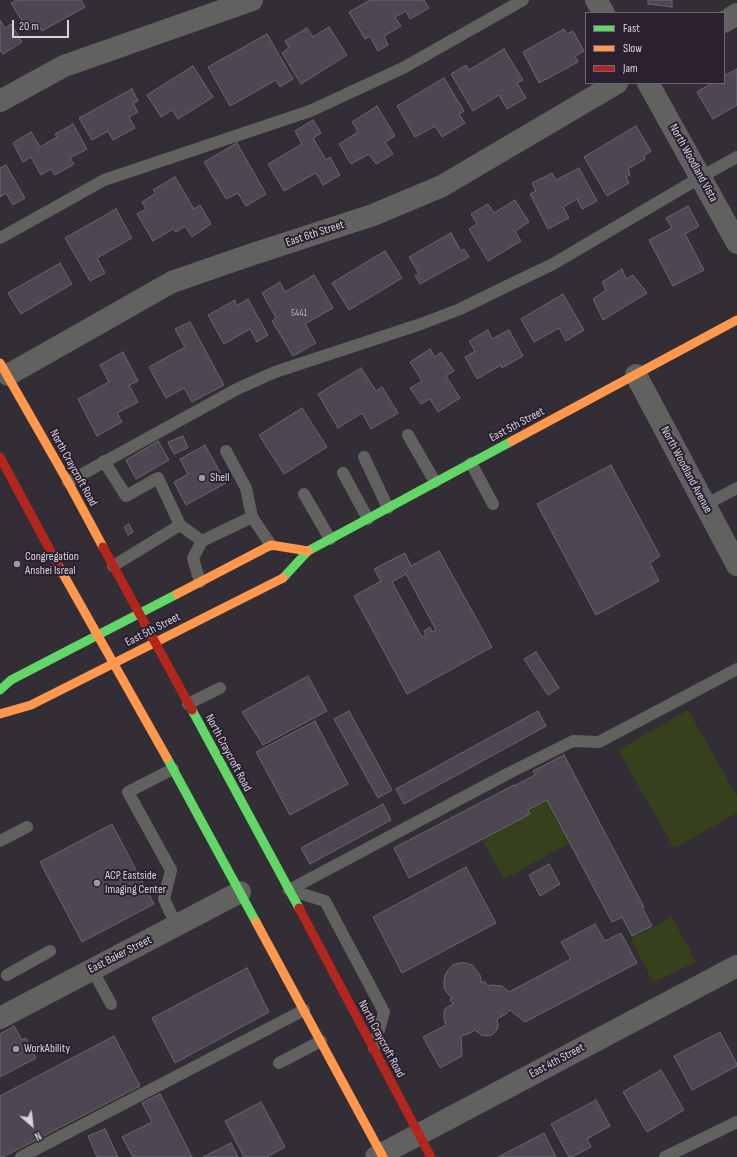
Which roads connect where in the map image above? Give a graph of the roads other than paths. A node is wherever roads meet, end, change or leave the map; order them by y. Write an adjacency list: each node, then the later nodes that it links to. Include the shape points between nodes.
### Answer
1 (252, 0): 9 (street, via 64,66)
2 (523, 0): 12 (lane, via 403,68 310,111 104,180)
3 (596, 0): 4 (street)
4 (603, 12)
5 (737, 14): 6 (street)
6 (725, 21)
7 (615, 84): 15 (street, East 6th Street, via 442,186 373,215 172,282)
8 (649, 84): 11 (street, North Woodland Vista)
9 (0, 101)
10 (737, 157): 11 (lane)
11 (700, 177): 13 (street, North Woodland Vista); 21 (lane, via 553,264 460,309 275,372 237,389)
12 (0, 238)
13 (737, 243)
14 (737, 320): 16 (main road, East 5th Street)
15 (4, 369): 24 (main road, North Craycroft Road)
16 (636, 375): 22 (main road, East 5th Street); 29 (street, North Woodland Avenue)
17 (408, 435): 25 (lane)
18 (226, 451): 31 (lane, via 246,488)
19 (0, 457): 42 (main road)
20 (364, 457): 30 (lane)
21 (104, 461): 24 (lane); 33 (lane, via 126,496 158,478)
22 (471, 463): 25 (main road, East 5th Street); 28 (lane)
23 (343, 473): 32 (lane)
24 (68, 482): 39 (main road, North Craycroft Road)
25 (435, 482): 30 (main road, East 5th Street)
26 (737, 488): 29 (lane)
27 (304, 494): 34 (lane)
28 (493, 504)
29 (705, 505): 38 (street, North Woodland Avenue)
30 (388, 508): 32 (main road, East 5th Street)
31 (252, 516): 35 (lane); 36 (lane)
32 (368, 518): 34 (main road, East 5th Street)
33 (180, 525): 35 (lane); 39 (lane)
34 (330, 539): 37 (main road, East 5th Street)
35 (202, 541): 40 (lane, via 193,558)
36 (271, 545): 37 (main road); 40 (main road, East 5th Street)
37 (308, 551): 43 (main road, East 5th Street, via 284,578)
38 (737, 565)
39 (113, 566): 41 (main road, North Craycroft Road)
40 (200, 582): 41 (main road, East 5th Street)
41 (139, 614): 42 (main road, East 5th Street); 43 (main road, North Craycroft Road)
42 (97, 636): 44 (main road); 47 (main road, East 5th Street, via 11,680)
43 (155, 643): 44 (main road, East 5th Street); 48 (main road, North Craycroft Road)
44 (113, 664): 49 (main road, East 5th Street, via 30,705); 50 (main road)
45 (737, 669): 53 (lane, via 599,742 573,741)
46 (220, 688): 48 (lane)
47 (0, 690)
48 (188, 704): 53 (main road, North Craycroft Road)
49 (0, 714)
50 (173, 769): 54 (main road); 55 (lane, via 128,792 171,870 164,899)
51 (28, 827): 52 (lane)
52 (0, 841)
53 (289, 890): 64 (main road, North Craycroft Road); 64 (lane, via 325,901 384,1012)
54 (240, 892): 55 (street, East Baker Street); 61 (main road)
55 (176, 925): 58 (street, East Baker Street)
56 (50, 951): 59 (lane)
57 (737, 966): 67 (street, East 4th Street)
58 (92, 969): 60 (lane); 62 (street, East Baker Street)
59 (7, 975)
60 (111, 1004)
61 (304, 1010): 63 (main road); 69 (lane)
62 (0, 1018)
63 (321, 1041): 65 (lane); 68 (main road)
64 (373, 1049): 67 (main road, North Craycroft Road)
65 (279, 1063)
66 (737, 1122): 71 (lane)
67 (419, 1134): 68 (street, East 4th Street); 70 (main road, North Craycroft Road)
68 (380, 1156)
69 (21, 1157)
70 (431, 1157)
71 (665, 1157)

